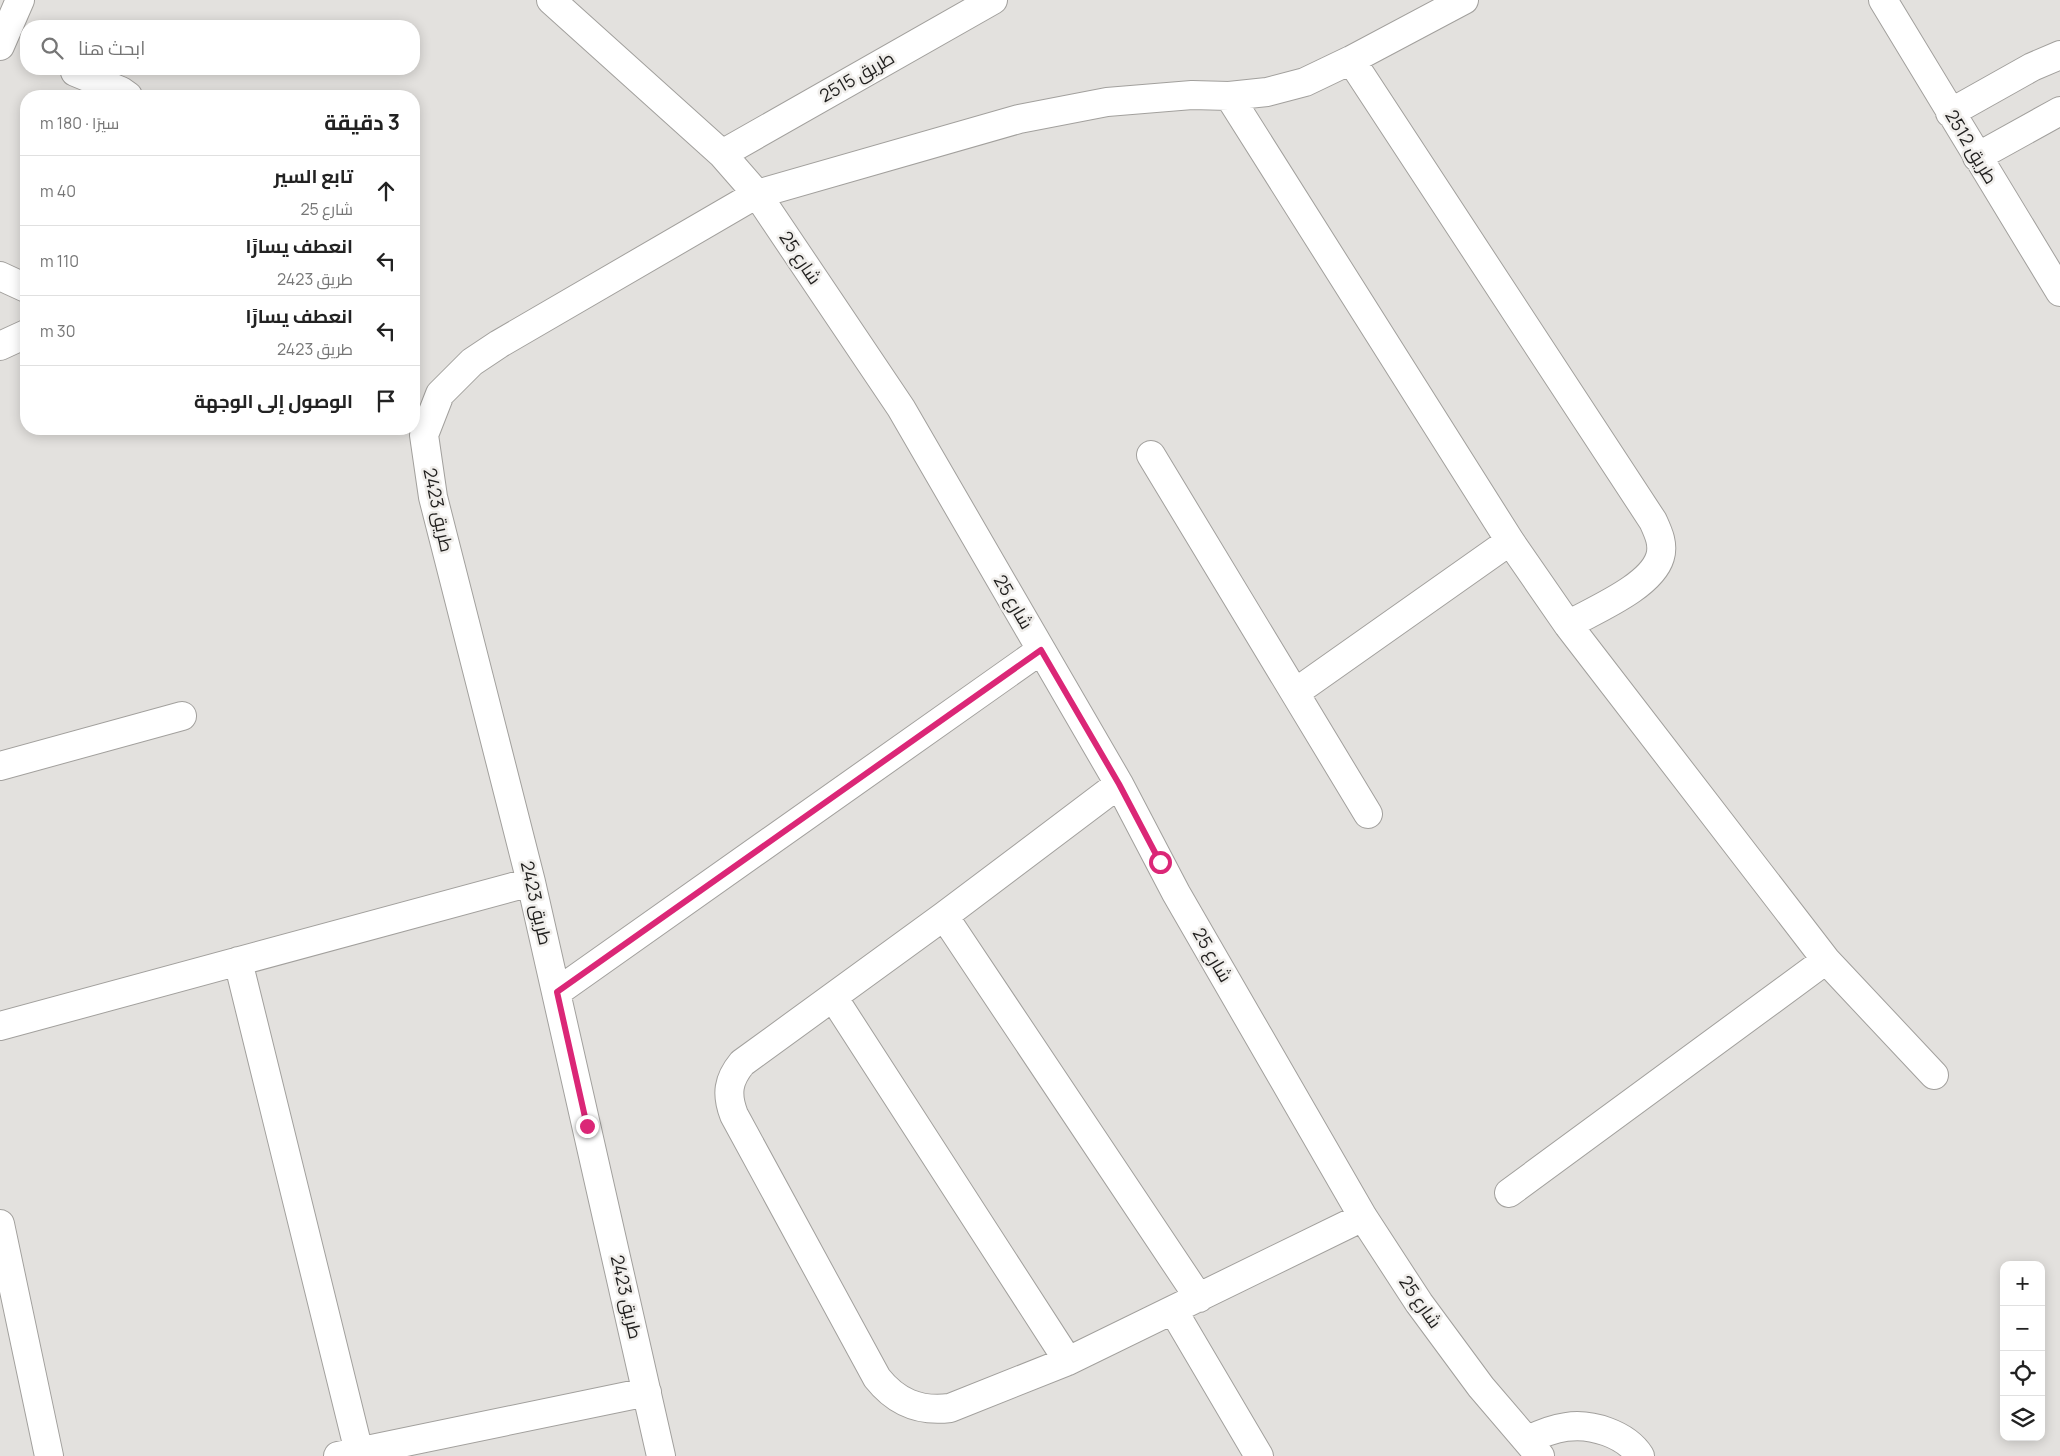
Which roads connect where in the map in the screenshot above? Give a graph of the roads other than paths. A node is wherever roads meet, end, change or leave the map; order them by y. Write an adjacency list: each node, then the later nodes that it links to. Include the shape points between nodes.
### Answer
1 (20, 0): 6 (street)
2 (551, 0): 14 (street, شارع 25)
3 (993, 0): 14 (street, طريق 2515)
4 (1464, 0): 8 (street, طريق 2423)
5 (1883, 0): 13 (street, طريق 2512)
6 (0, 46)
7 (2060, 55): 13 (street)
8 (1351, 60): 11 (street, طريق 2423, via 1305,82 1267,92); 24 (street, via 1661,538 1661,556 1652,574)
9 (82, 75): 10 (street)
10 (120, 90)
11 (1229, 96): 16 (street, طريق 2423, via 1192,95 1107,102 1019,119); 23 (street)
12 (2060, 110): 15 (street)
13 (1950, 113): 15 (street, طريق 2512)
14 (722, 154): 16 (street, شارع 25)
15 (1977, 157): 19 (street, طريق 2512)
16 (756, 194): 25 (street, شارع 25, via 901,408); 31 (street, طريق 2423, via 472,362 440,394 424,435 433,496)
17 (0, 276): 18 (street)
18 (20, 285)
19 (2060, 292)
20 (20, 337): 21 (street)
21 (0, 346)
22 (1151, 455): 26 (street)
23 (1510, 541): 24 (street); 26 (street)
24 (1568, 625): 33 (street)
25 (1041, 650): 29 (street, شارع 25); 35 (street)
26 (1296, 692): 30 (street)
27 (182, 716): 28 (street)
28 (0, 766)
29 (1119, 784): 32 (street); 40 (street, شارع 25, via 1176,893)
30 (1368, 814)
31 (531, 882): 34 (street); 35 (street, طريق 2423)
32 (944, 916): 36 (street); 42 (street)
33 (1826, 960): 38 (street); 39 (street)
34 (238, 962): 37 (street); 47 (street)
35 (557, 992): 45 (street, طريق 2423)
36 (833, 997): 44 (street); 44 (street, via 742,1062 730,1082 728,1093 734,1115 877,1378 908,1405 936,1410 950,1408)
37 (0, 1026)
38 (1934, 1075)
39 (1509, 1193)
40 (1364, 1217): 42 (street); 46 (street, شارع 25, via 1419,1303 1481,1387)
41 (0, 1224): 48 (street)
42 (1199, 1298): 43 (street)
43 (1173, 1310): 44 (street); 50 (street)
44 (1068, 1361)
45 (647, 1392): 47 (street); 49 (street, طريق 2423)
46 (1534, 1448): 51 (street, via 1549,1430 1567,1426 1586,1427 1621,1439)
47 (348, 1454)
48 (49, 1456)
49 (661, 1456)
50 (1259, 1456)
51 (1640, 1456)

